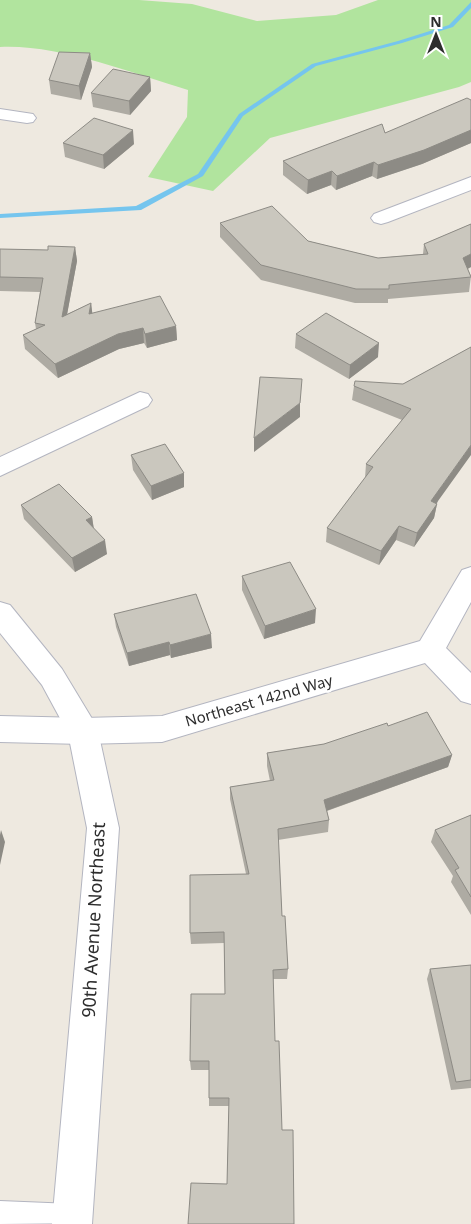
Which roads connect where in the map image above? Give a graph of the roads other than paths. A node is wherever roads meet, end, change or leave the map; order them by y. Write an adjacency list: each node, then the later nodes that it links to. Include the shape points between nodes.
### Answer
1 (0, 114): 2 (street)
2 (27, 118)
3 (471, 183): 4 (street)
4 (381, 218)
5 (140, 400): 6 (street)
6 (0, 467)
7 (471, 577): 9 (street)
8 (0, 614): 12 (street, 90th Avenue Northeast, via 52,677)
9 (430, 650): 10 (street); 12 (street, Northeast 142nd Way, via 162,729)
10 (471, 692)
11 (0, 729): 12 (street, Northeast 142nd Way)
12 (83, 731): 14 (street, 90th Avenue Northeast, via 103,828)
13 (0, 1220): 14 (street)
14 (72, 1223)

